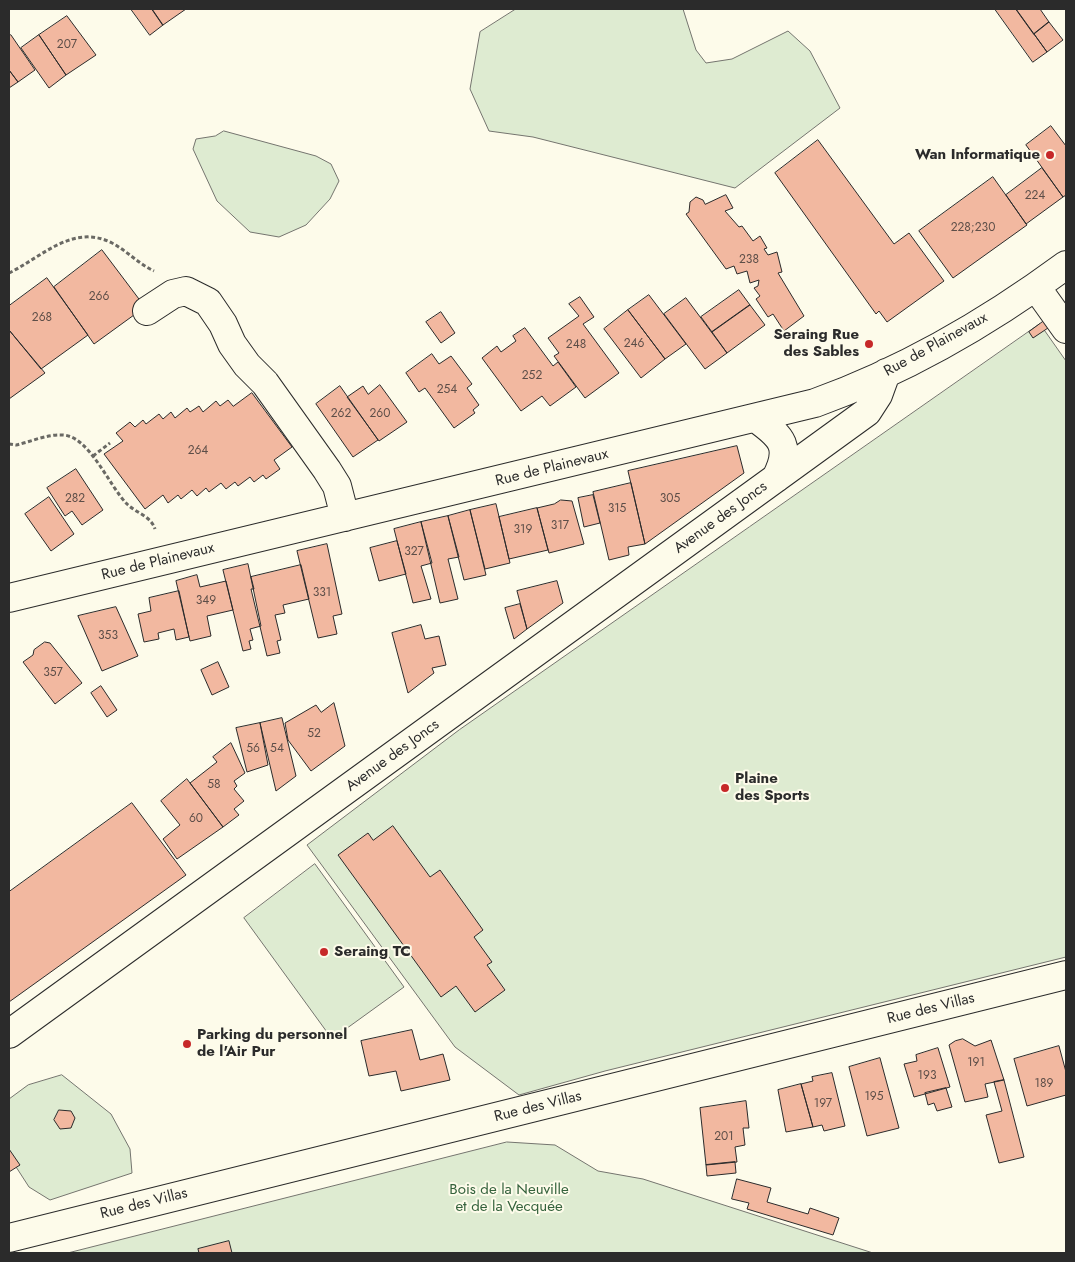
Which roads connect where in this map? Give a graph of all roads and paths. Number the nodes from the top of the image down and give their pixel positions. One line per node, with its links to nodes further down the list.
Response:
1 (1066, 265): 3 (street, Rue de Plainevaux)
2 (9, 273): 4 (path)
3 (1036, 287): 6 (street); 7 (street, Rue de Plainevaux)
4 (186, 291): 5 (street); 13 (street)
5 (147, 311)
6 (1066, 329)
7 (886, 373): 8 (street, Rue de Plainevaux); 12 (street, Avenue des Joncs)
8 (757, 419): 12 (street, Avenue des Joncs); 13 (street, Rue de Plainevaux)
9 (110, 443): 11 (path)
10 (9, 444): 11 (path)
11 (93, 456): 14 (path)
12 (776, 478): 17 (street, Avenue des Joncs)
13 (344, 516): 15 (street, Rue de Plainevaux)
14 (155, 529)
15 (9, 598)
16 (1066, 975): 18 (street, Rue des Villas)
17 (9, 1034)
18 (9, 1238)

